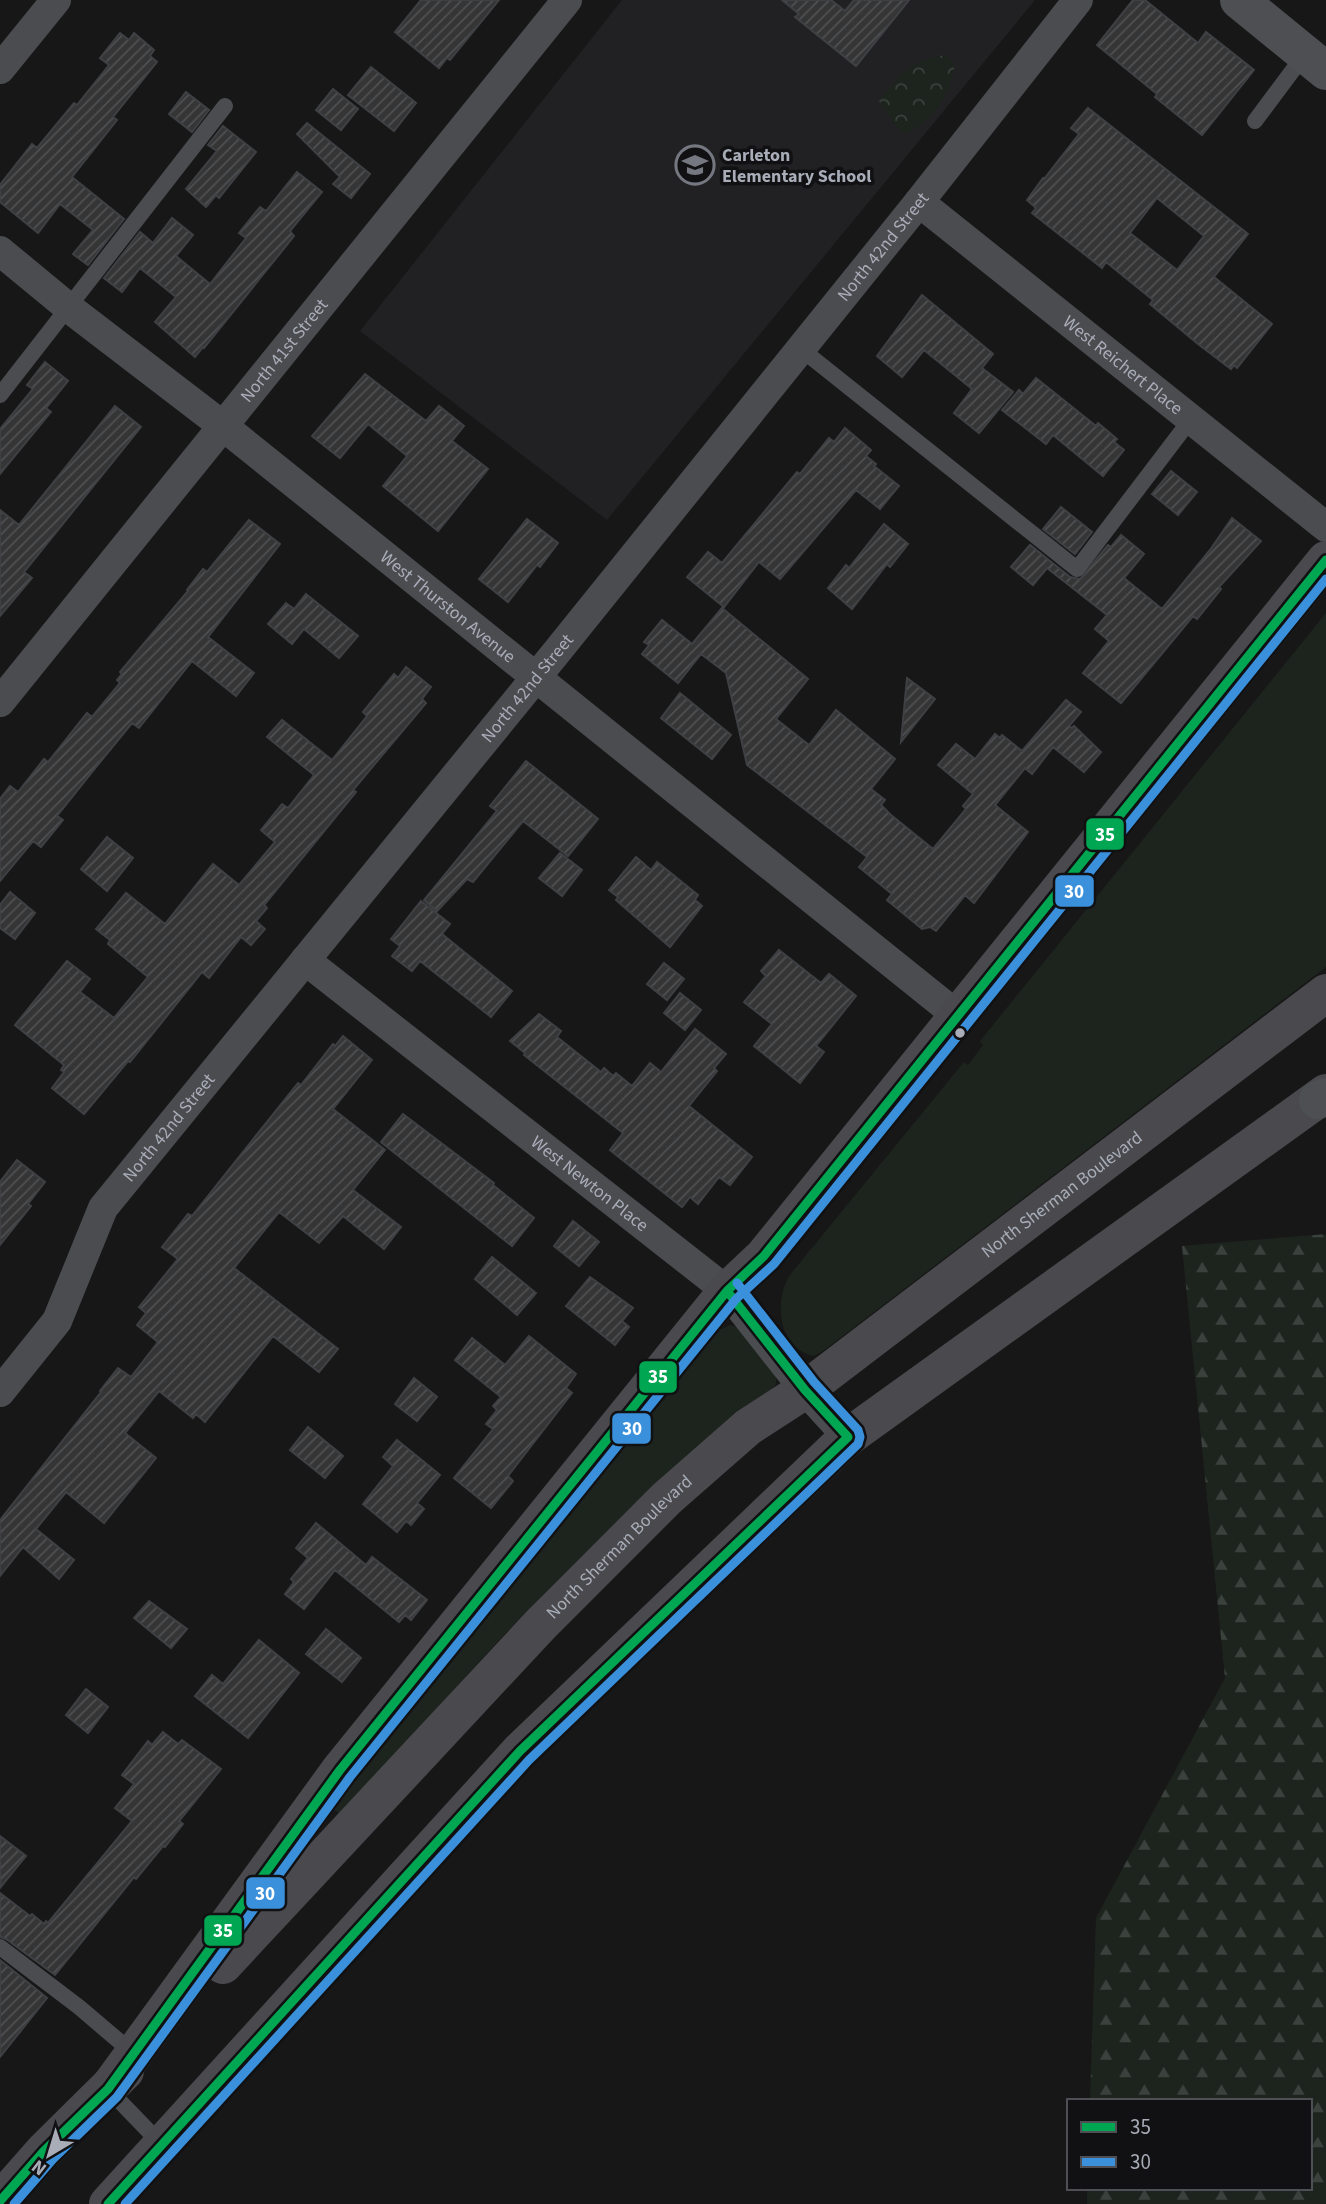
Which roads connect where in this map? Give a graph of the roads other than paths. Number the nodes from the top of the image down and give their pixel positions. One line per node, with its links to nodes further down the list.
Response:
1 (56, 0): 6 (street)
2 (567, 0): 15 (street, North 41st Street)
3 (1078, 0): 9 (street, North 42nd Street)
4 (1238, 0): 5 (main road)
5 (1315, 62): 8 (lane)
6 (0, 69)
7 (225, 106): 11 (lane)
8 (1255, 121)
9 (919, 202): 12 (street, North 42nd Street); 14 (street, West Reichert Place)
10 (0, 251): 11 (street, West Thurston Avenue)
11 (69, 308): 13 (lane); 15 (street, West Thurston Avenue)
12 (801, 349): 14 (lane); 18 (street, North 42nd Street)
13 (0, 395)
14 (1191, 419): 16 (street, West Reichert Place)
15 (223, 426): 18 (street, West Thurston Avenue); 19 (street, North 41st Street)
16 (1326, 527)
17 (1326, 560): 22 (main road)
18 (536, 679): 20 (street, North 42nd Street); 22 (street, West Thurston Avenue)
19 (0, 702)
20 (305, 960): 24 (street, West Newton Place); 26 (street, North 42nd Street)
21 (1326, 993): 25 (main road, North Sherman Boulevard)
22 (959, 1017): 24 (main road)
23 (1323, 1097): 27 (main road)
24 (727, 1291): 25 (street, West Newton Place); 29 (main road)
25 (805, 1390): 27 (street, West Newton Place); 30 (main road, North Sherman Boulevard)
26 (0, 1392)
27 (848, 1437): 31 (main road)
28 (0, 1947): 29 (lane)
29 (133, 2053): 30 (main road)
30 (108, 2089): 31 (lane); 32 (main road, North Sherman Boulevard)
31 (161, 2144): 33 (main road)
32 (0, 2201)
33 (108, 2204)

